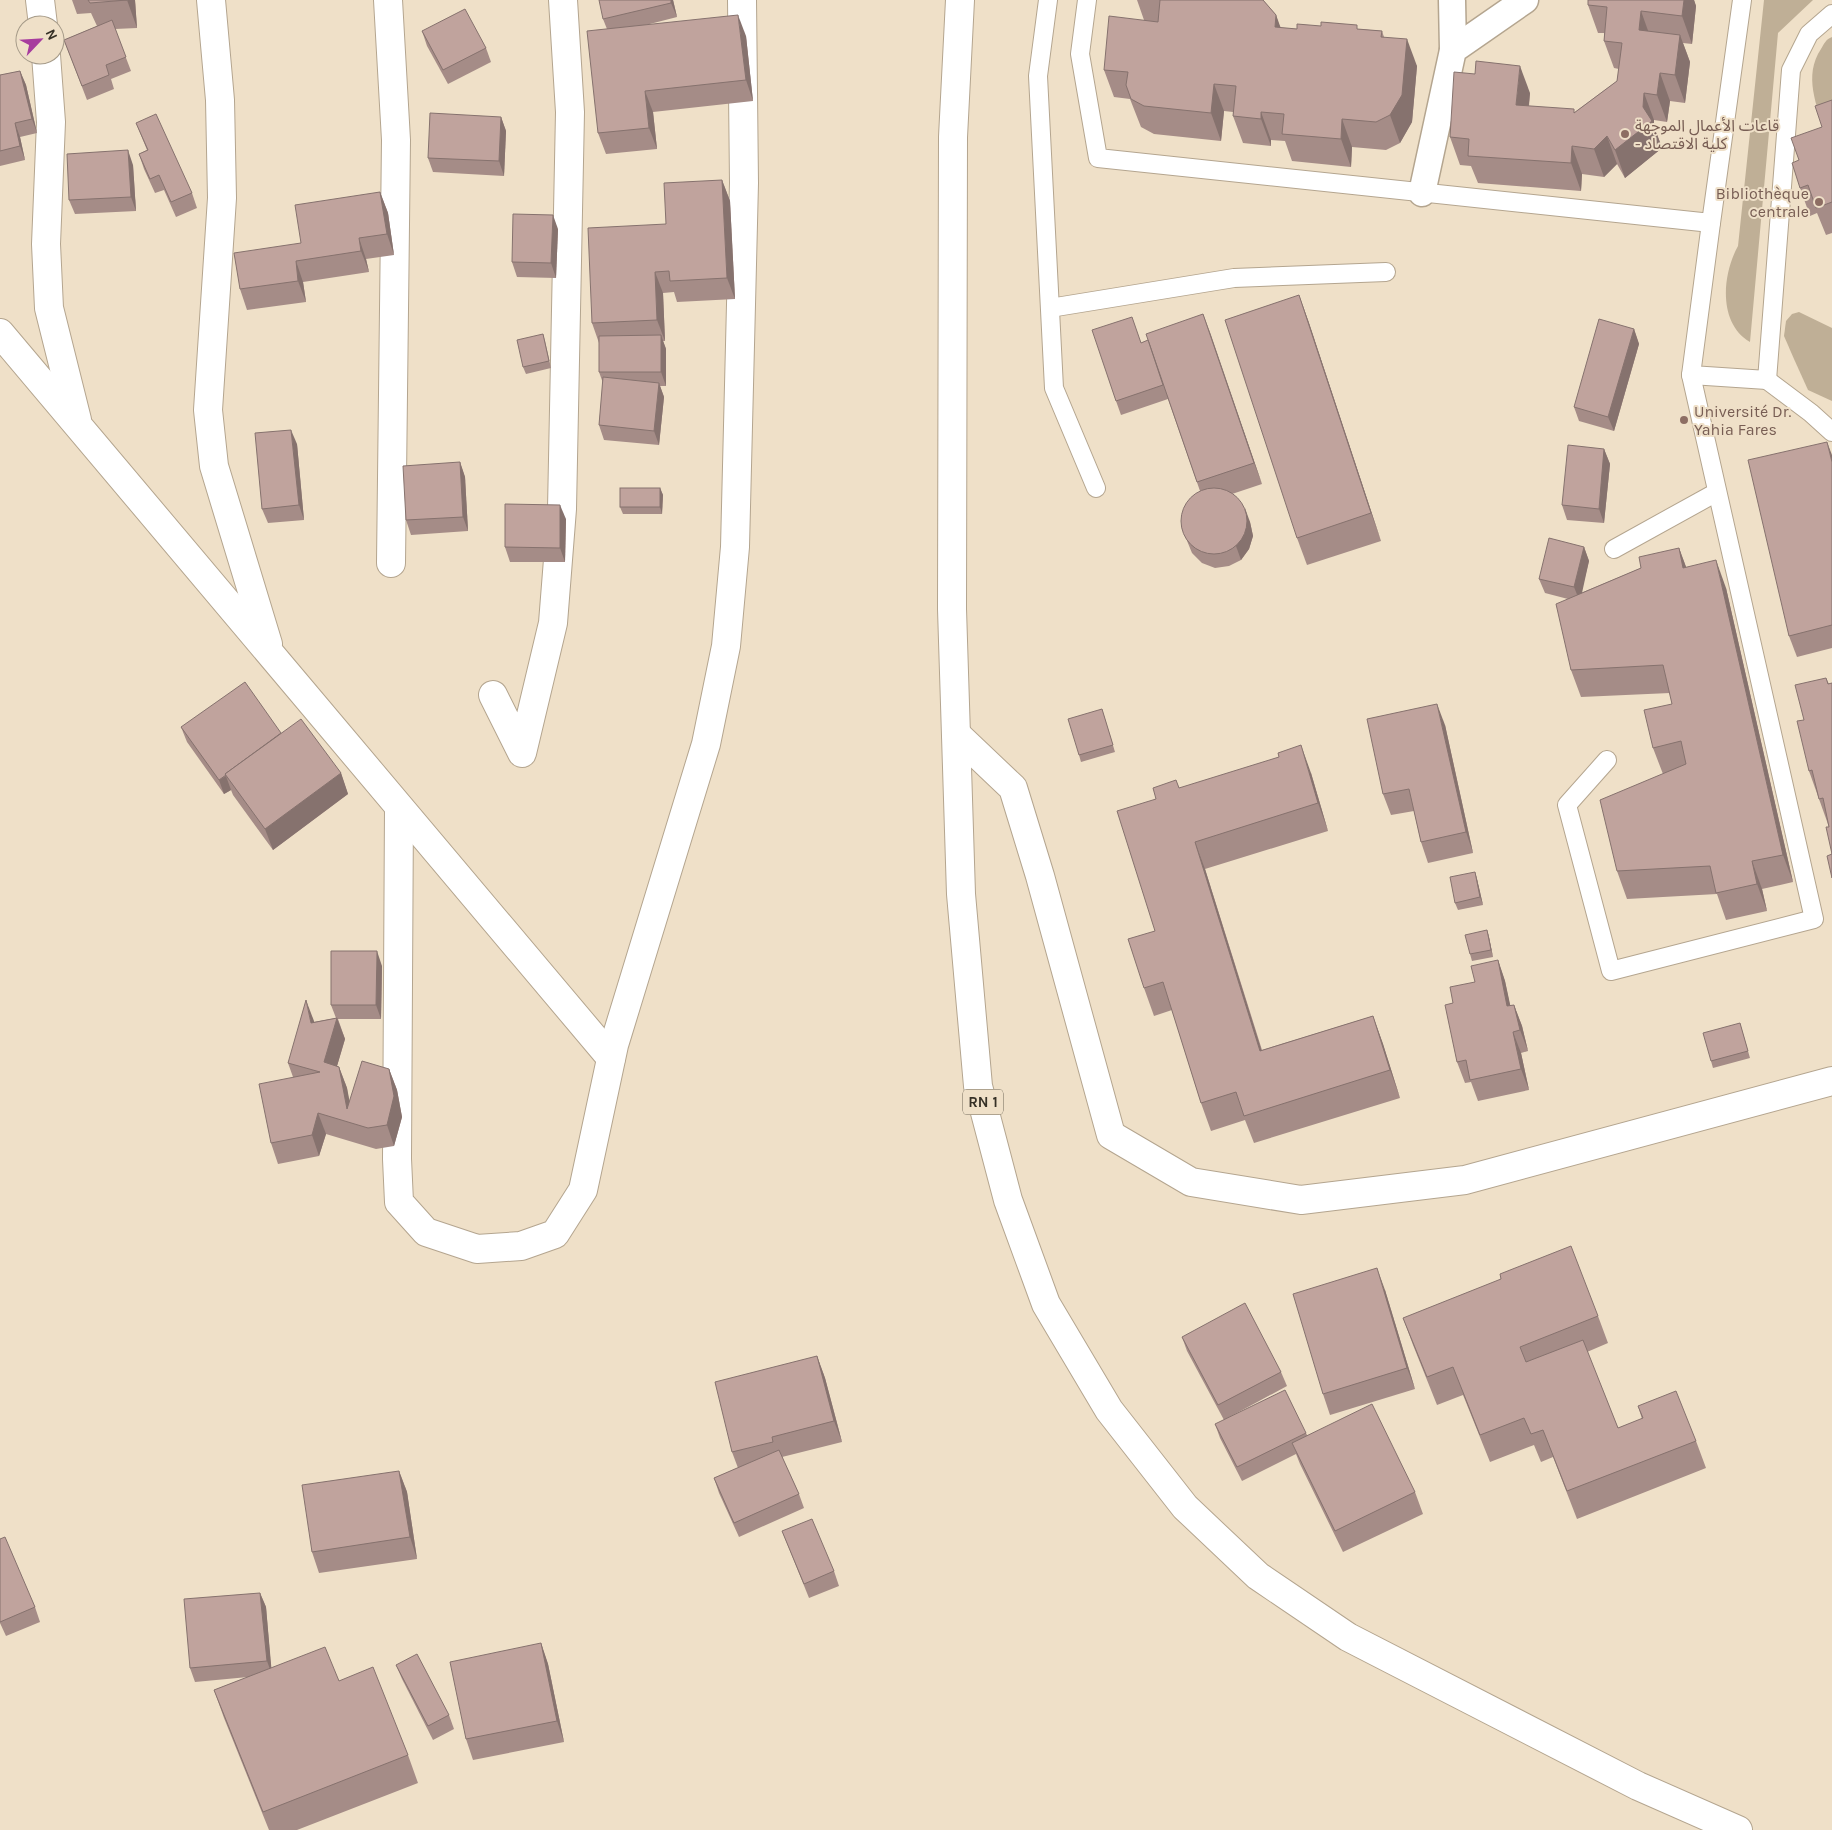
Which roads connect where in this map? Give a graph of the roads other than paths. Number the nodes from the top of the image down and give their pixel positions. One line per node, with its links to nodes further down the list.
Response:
1 (40, 0): 13 (street)
2 (211, 0): 29 (street)
3 (388, 0): 28 (street)
4 (563, 0): 30 (street)
5 (742, 0): 34 (street)
6 (960, 0): 31 (street, RN 1)
7 (1048, 0): 19 (lane)
8 (1087, 0): 16 (lane)
9 (1452, 0): 14 (street)
10 (1525, 0): 14 (street)
11 (1742, 0): 17 (lane)
12 (1832, 14): 22 (lane)
13 (42, 15)
14 (1453, 50): 16 (street)
15 (47, 65): 23 (street)
16 (1422, 193): 17 (lane)
17 (1711, 223): 21 (lane)
18 (1386, 272): 19 (lane)
19 (1050, 308): 25 (lane)
20 (0, 333): 23 (street)
21 (1691, 375): 22 (lane); 26 (lane)
22 (1766, 380): 24 (lane)
23 (78, 426): 29 (street)
24 (1832, 432)
25 (1096, 488)
26 (1717, 492): 27 (lane); 32 (lane)
27 (1614, 549)
28 (391, 562)
29 (271, 655): 33 (street)
30 (493, 695)
31 (956, 734): 35 (street); 36 (street, RN 1)
32 (1607, 760)
33 (399, 808): 34 (street); 34 (street)
34 (611, 1058)
35 (1832, 1081)
36 (1738, 1830)

